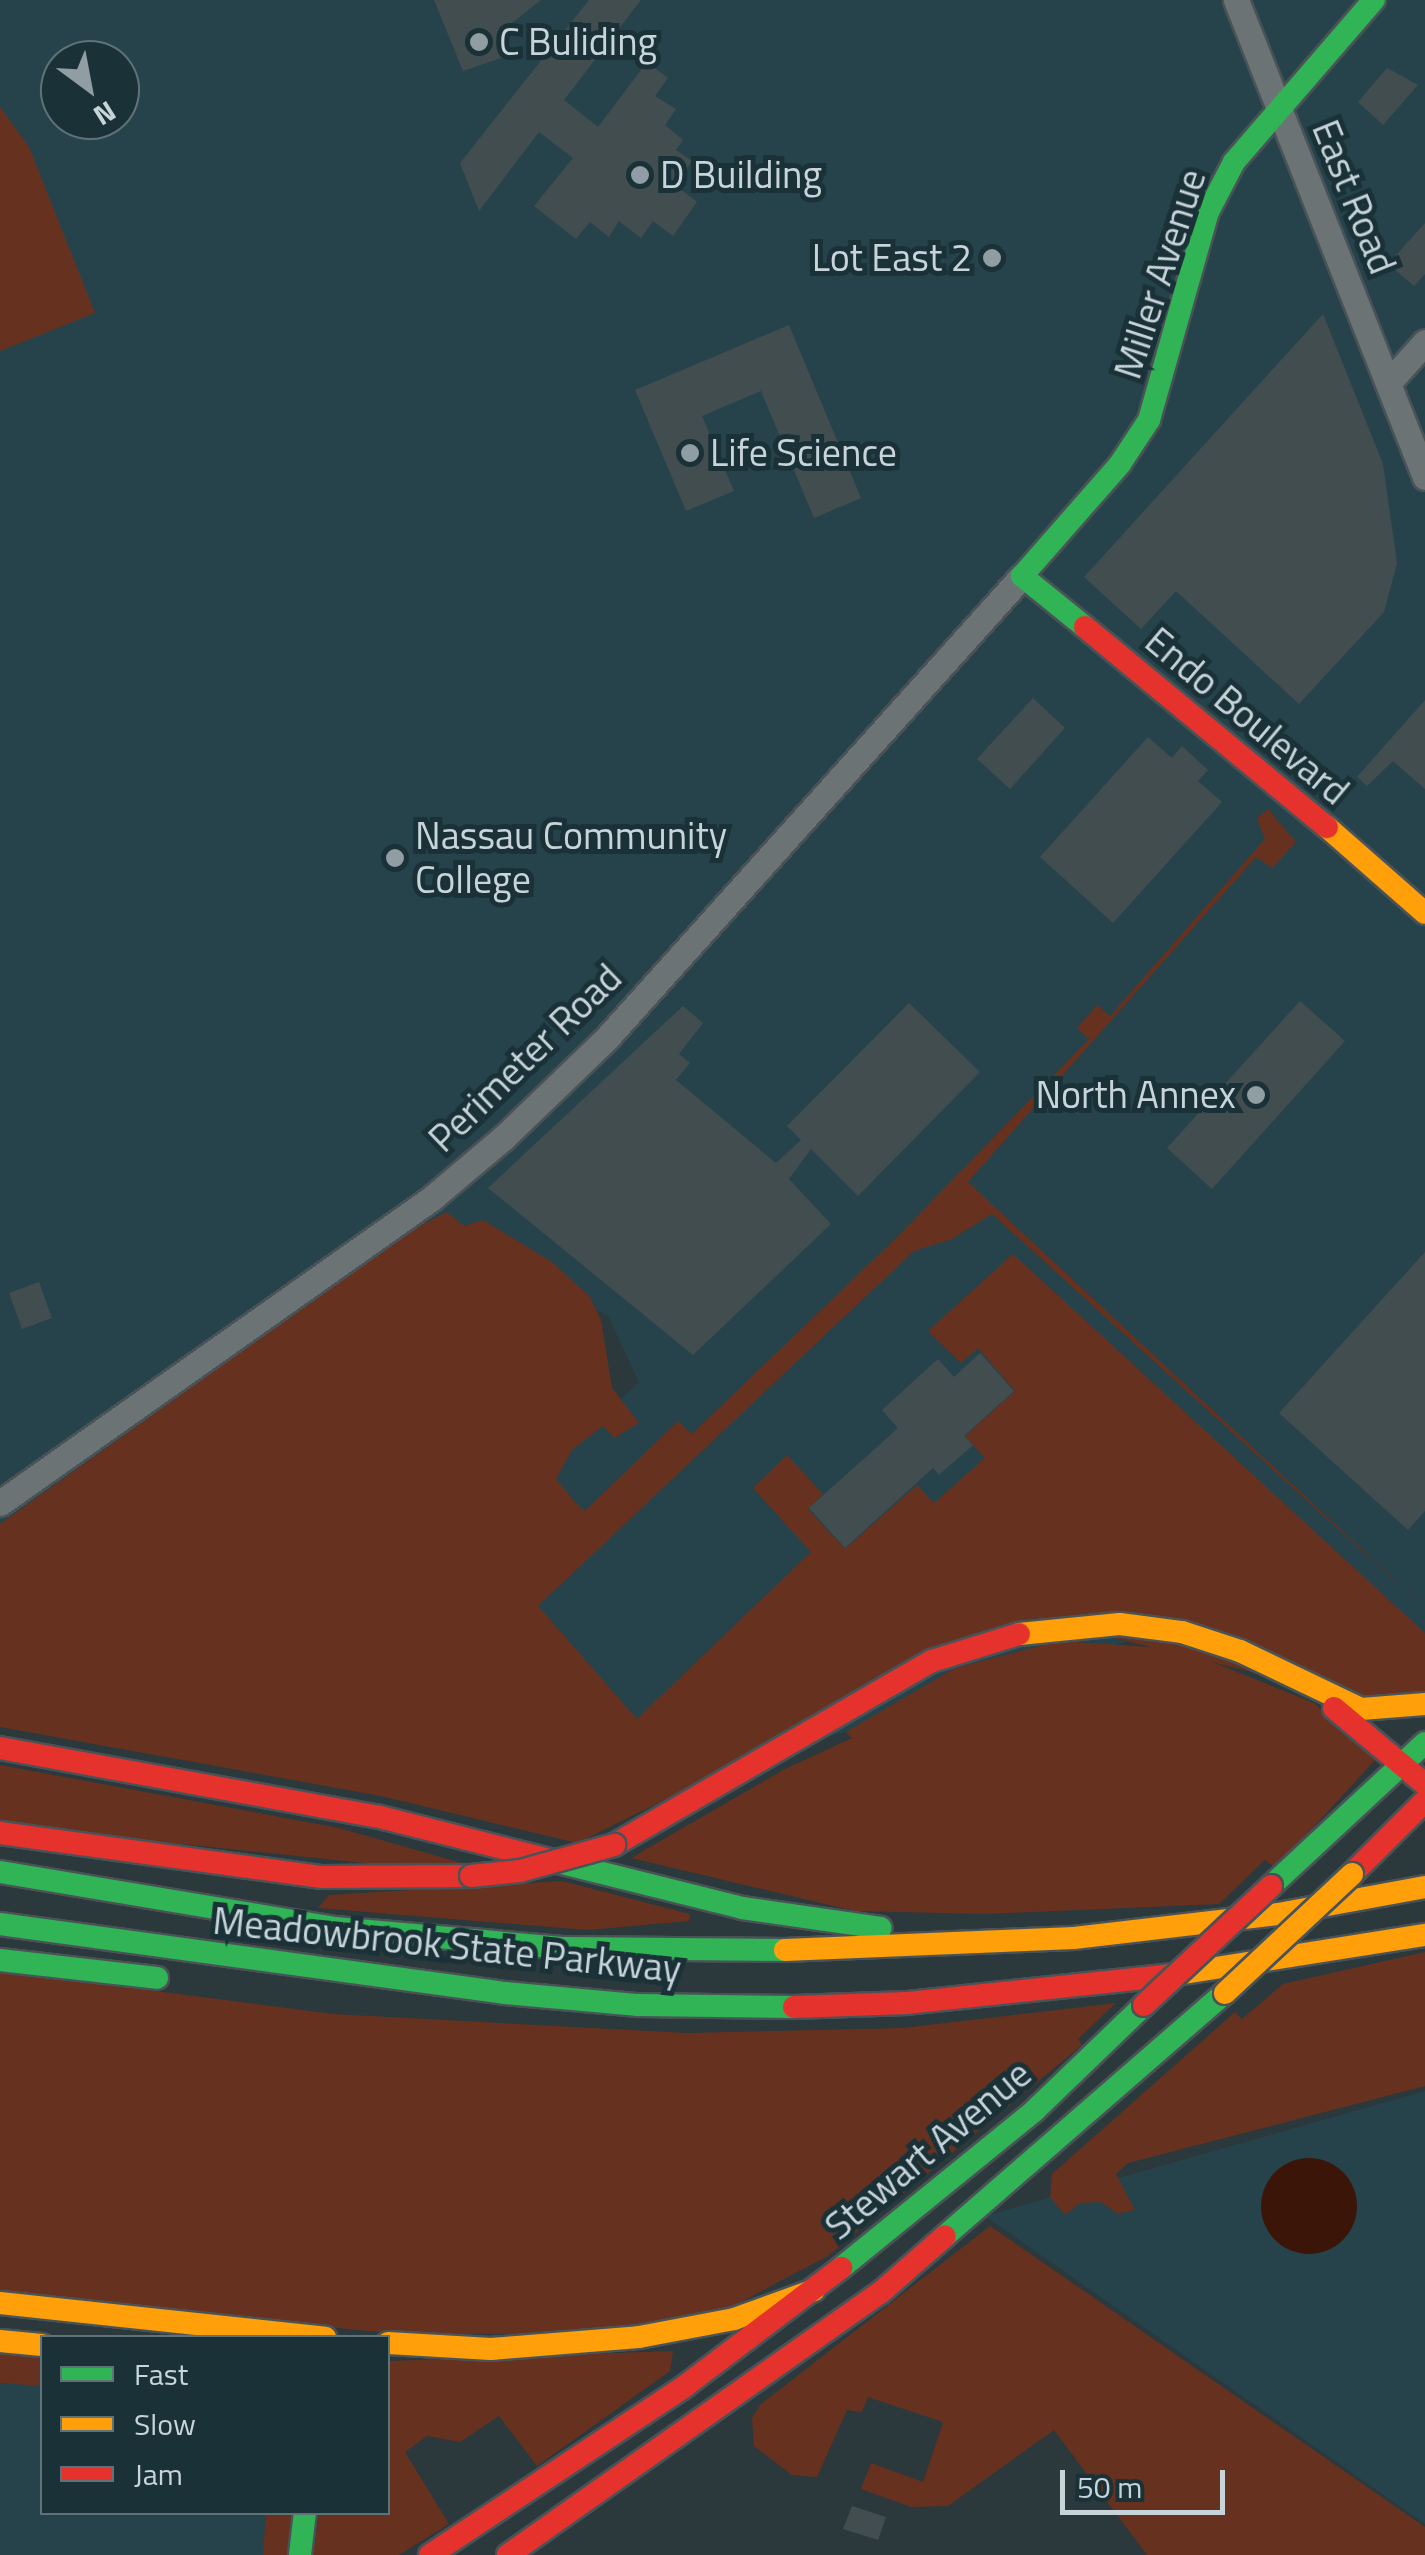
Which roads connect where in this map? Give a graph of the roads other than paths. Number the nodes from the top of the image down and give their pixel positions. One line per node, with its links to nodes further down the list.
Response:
1 (1236, 0): 3 (street, East Road)
2 (1374, 0): 3 (main road, Miller Avenue)
3 (1278, 108): 5 (street, East Road); 7 (main road, Miller Avenue)
4 (1425, 342): 5 (street)
5 (1388, 384): 6 (street, East Road)
6 (1425, 477)
7 (1022, 576): 8 (main road, Endo Boulevard); 9 (street, Perimeter Road)
8 (1425, 913)
9 (0, 1503)
10 (1288, 1674): 11 (main road); 14 (main road); 17 (main road, bridge)
11 (1425, 1704)
12 (1425, 1742): 14 (main road, Stewart Avenue)
13 (0, 1748): 22 (main road)
14 (1402, 1761): 15 (main road); 27 (main road, Stewart Avenue, bridge)
15 (1425, 1784)
16 (1425, 1800): 34 (main road, Stewart Avenue, bridge)
17 (0, 1833)
18 (0, 1872): 22 (main road, Meadowbrook State Parkway)
19 (1425, 1887): 22 (main road, Meadowbrook State Parkway)
20 (0, 1924): 25 (main road, Meadowbrook State Parkway)
21 (1425, 1935): 25 (main road, Meadowbrook State Parkway)
22 (1002, 1944)
23 (0, 1960): 24 (main road)
24 (185, 1981)
25 (458, 1988): 26 (main road)
26 (298, 1991)
27 (814, 2290): 31 (main road); 33 (main road, Stewart Avenue)
28 (0, 2304): 29 (main road)
29 (296, 2335)
30 (0, 2341): 32 (main road)
31 (390, 2343)
32 (40, 2345)
33 (684, 2386): 34 (main road); 35 (main road); 37 (main road, Stewart Avenue)
34 (716, 2412): 35 (main road, Stewart Avenue)
35 (683, 2435): 40 (main road, Stewart Avenue)
36 (306, 2515): 38 (main road)
37 (457, 2546): 39 (main road, Stewart Avenue)
38 (300, 2555)
39 (430, 2555)
40 (508, 2555)

